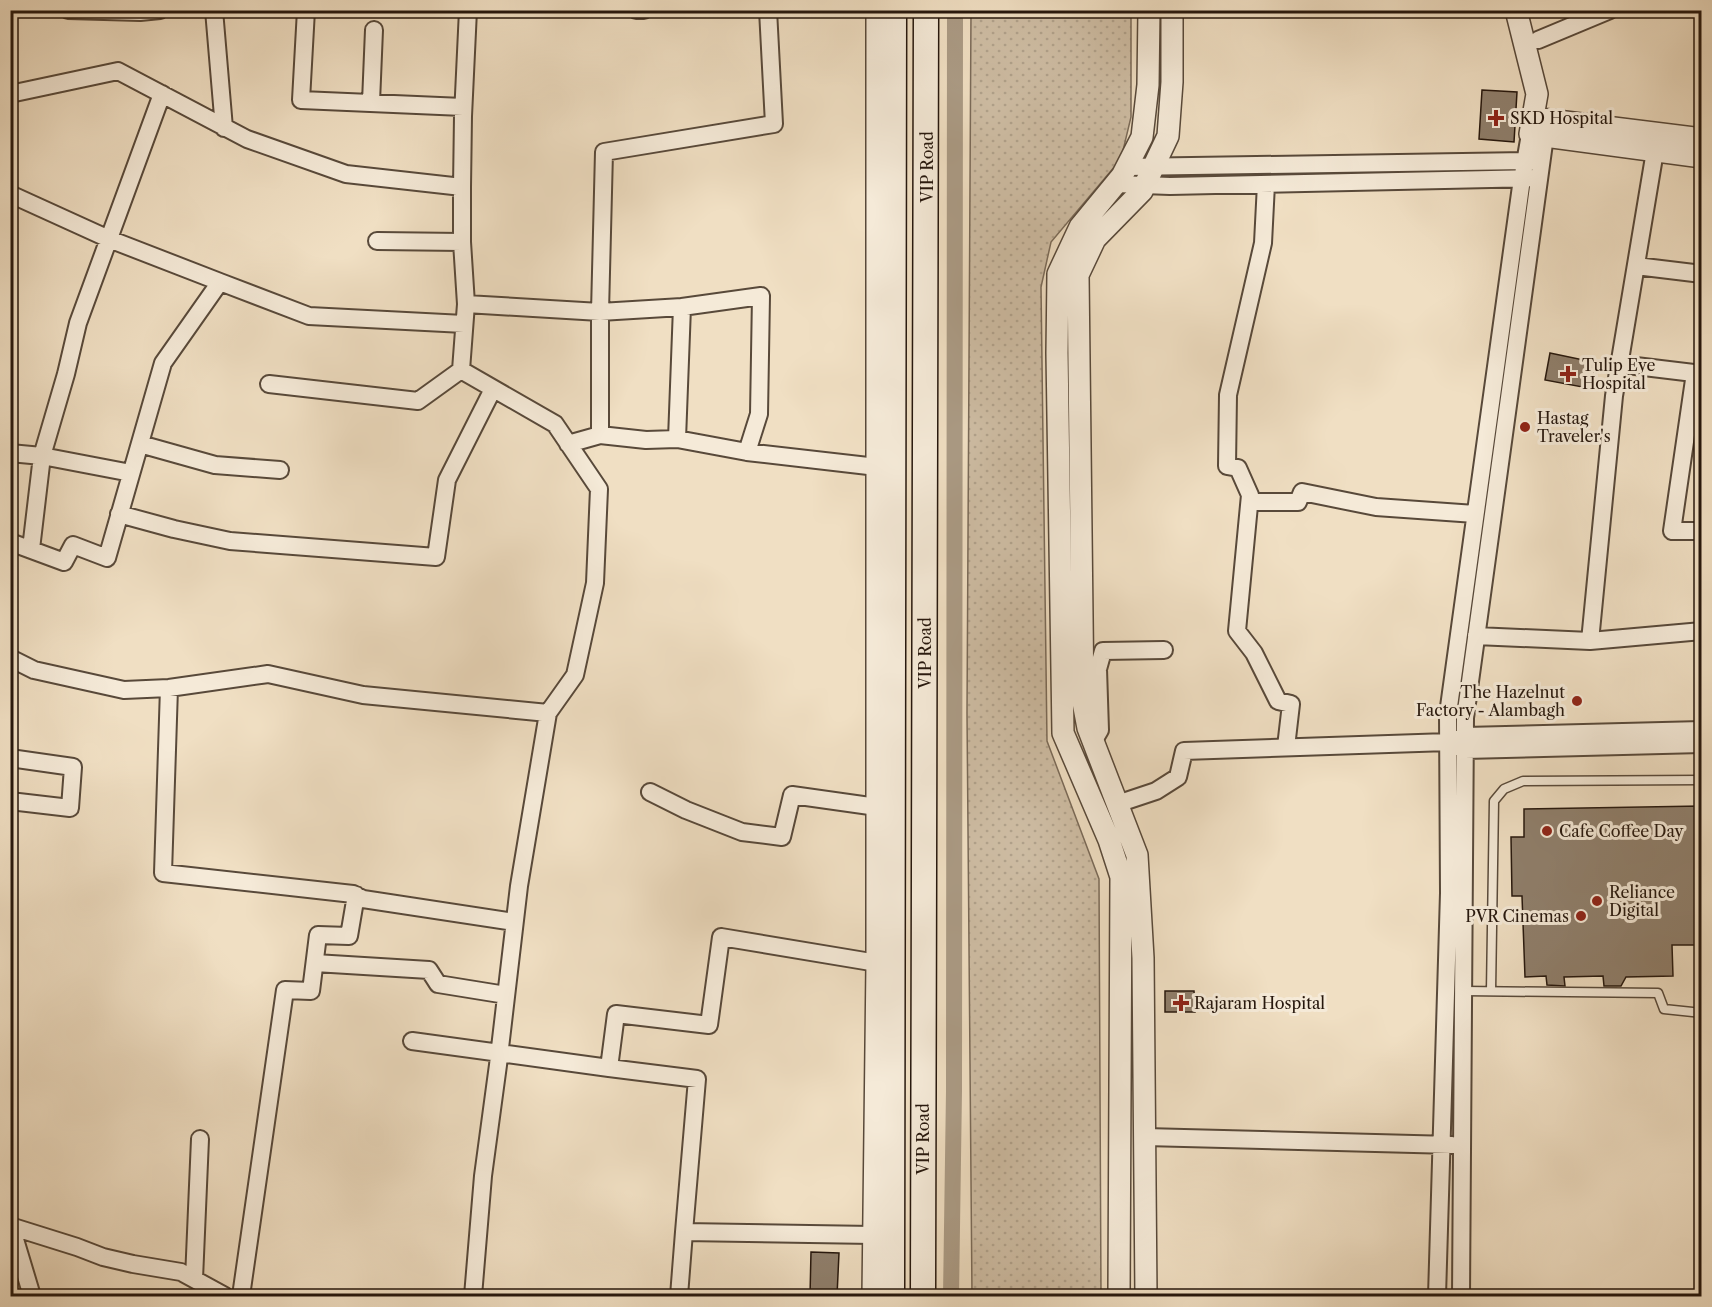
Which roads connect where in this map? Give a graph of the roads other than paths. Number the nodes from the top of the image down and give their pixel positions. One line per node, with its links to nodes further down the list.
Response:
1 (68, 10): 2 (street)
2 (160, 10)
3 (214, 10): 24 (street)
4 (306, 10): 21 (street)
5 (468, 10): 22 (street)
6 (636, 10): 7 (street)
7 (645, 10)
8 (768, 10): 46 (street)
9 (877, 10): 60 (street, VIP Road)
10 (894, 10): 76 (main road, VIP Road)
11 (926, 10): 117 (main road, VIP Road)
12 (1149, 10): 30 (street)
13 (1172, 10): 31 (street)
14 (1516, 10): 23 (street)
15 (1531, 10): 18 (street)
16 (1610, 10): 18 (street)
17 (374, 30): 21 (street)
18 (1538, 40): 23 (street)
19 (10, 94): 20 (street)
20 (162, 94): 24 (street); 38 (street)
21 (371, 102): 22 (street)
22 (463, 107): 36 (street)
23 (1539, 127): 25 (street); 26 (street); 28 (street)
24 (224, 128): 36 (street)
25 (1701, 139)
26 (1655, 151): 27 (street); 41 (street)
27 (1701, 157)
28 (1533, 161): 29 (street); 32 (street); 33 (street)
29 (1341, 164): 31 (street); 34 (street)
30 (1121, 175): 31 (street); 85 (street)
31 (1149, 176): 35 (street); 78 (street)
32 (1539, 178): 33 (street); 70 (street)
33 (1522, 179): 34 (street); 65 (street)
34 (1341, 183): 35 (street)
35 (1266, 184): 63 (street)
36 (462, 187): 40 (street)
37 (10, 194): 38 (street)
38 (109, 239): 43 (street); 59 (street)
39 (377, 241): 40 (street)
40 (462, 242): 44 (street)
41 (1636, 266): 42 (street); 48 (street)
42 (1701, 274)
43 (220, 282): 47 (street); 55 (street)
44 (466, 304): 46 (street); 47 (street)
45 (682, 307): 46 (street); 54 (street); 57 (street)
46 (600, 312): 53 (street)
47 (464, 324): 49 (street)
48 (1619, 364): 50 (street); 71 (street)
49 (461, 370): 51 (street); 52 (street)
50 (1698, 374): 66 (street)
51 (269, 384)
52 (493, 389): 56 (street); 64 (street)
53 (600, 435): 54 (street); 56 (street)
54 (677, 439): 57 (street)
55 (140, 444): 61 (street); 62 (street)
56 (568, 444): 75 (street)
57 (747, 452): 60 (street)
58 (10, 453): 59 (street)
59 (42, 456): 62 (street); 68 (street)
60 (877, 467): 76 (street, VIP Road)
61 (280, 470)
62 (131, 473): 64 (street)
63 (1250, 502): 65 (street); 82 (street)
64 (119, 514): 68 (street)
65 (1475, 514): 79 (street)
66 (1701, 531)
67 (10, 542): 68 (street)
68 (31, 549)
69 (1701, 631): 71 (street)
70 (1476, 636): 71 (street); 80 (street)
71 (1590, 641)
72 (1164, 650): 78 (street)
73 (10, 658): 74 (street)
74 (169, 688): 75 (street); 91 (street)
75 (548, 713): 92 (street)
76 (885, 726): 90 (street, VIP Road); 116 (main road, VIP Road)
77 (1701, 730): 80 (street)
78 (1093, 742): 84 (street)
79 (1448, 742): 80 (street); 82 (street); 104 (street)
80 (1465, 743): 81 (street); 96 (street)
81 (1701, 744)
82 (1286, 747): 89 (street)
83 (10, 758): 88 (street)
84 (1101, 763): 85 (street); 89 (street)
85 (1081, 770): 118 (street)
86 (1701, 780): 95 (lane)
87 (650, 792): 90 (street)
88 (10, 801)
89 (1117, 804): 102 (street)
90 (877, 807): 94 (street, VIP Road)
91 (356, 896): 92 (street); 93 (street)
92 (514, 922): 97 (street)
93 (315, 963): 97 (street); 112 (street)
94 (877, 963): 101 (street); 108 (street, VIP Road)
95 (1491, 991): 96 (lane); 98 (lane)
96 (1464, 992): 105 (street)
97 (506, 995): 100 (street)
98 (1701, 1013)
99 (412, 1041): 100 (street)
100 (500, 1053): 101 (street); 113 (street)
101 (609, 1068): 107 (street)
102 (1145, 1137): 104 (street); 119 (street)
103 (200, 1139): 109 (street)
104 (1441, 1145): 105 (street); 120 (street)
105 (1462, 1145): 121 (street)
106 (11, 1226): 109 (street); 110 (street)
107 (684, 1232): 108 (street); 114 (street)
108 (873, 1234): 115 (street, VIP Road)
109 (194, 1279): 111 (street)
110 (32, 1296)
111 (225, 1296)
112 (241, 1296)
113 (473, 1296)
114 (679, 1296)
115 (873, 1296)
116 (892, 1296)
117 (923, 1296)
118 (1119, 1296)
119 (1146, 1296)
120 (1437, 1296)
121 (1461, 1296)

